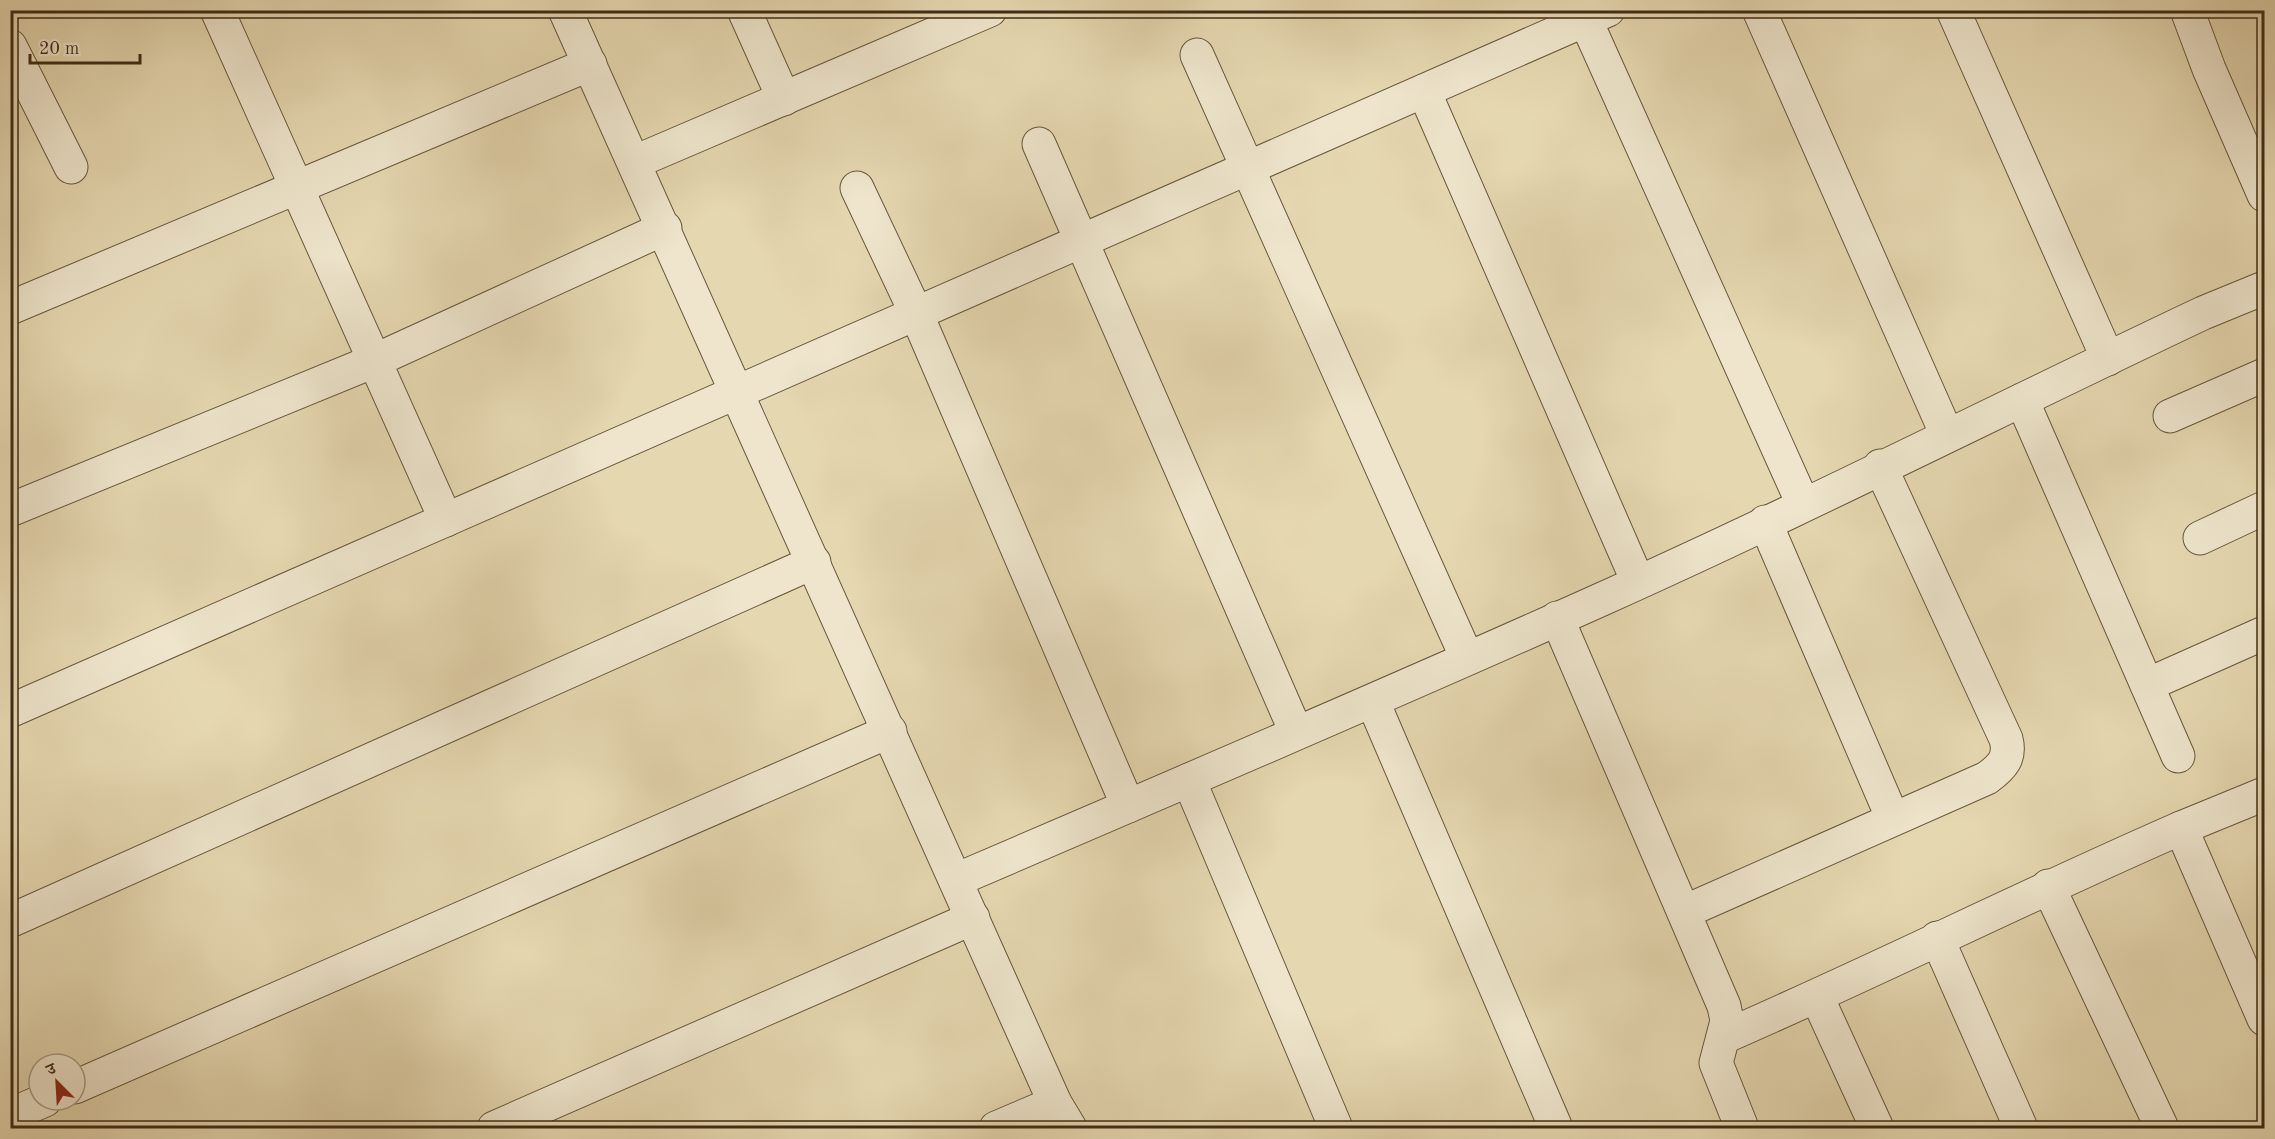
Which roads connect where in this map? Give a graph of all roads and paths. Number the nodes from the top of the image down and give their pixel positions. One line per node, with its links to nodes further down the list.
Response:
1 (565, 10): 11 (street)
2 (744, 10): 13 (street)
3 (990, 10): 13 (street)
4 (1759, 10): 32 (street)
5 (1953, 10): 26 (street)
6 (2187, 10): 20 (street)
7 (221, 12): 19 (street)
8 (1592, 14): 12 (street); 34 (street)
9 (10, 46): 16 (street)
10 (1197, 55): 17 (street)
11 (590, 64): 15 (street); 19 (street)
12 (1424, 91): 17 (street); 41 (street)
13 (784, 99): 15 (street)
14 (1039, 144): 22 (street)
15 (635, 162): 21 (street)
16 (71, 166)
17 (1247, 168): 22 (street); 44 (street)
18 (857, 188): 25 (street)
19 (297, 189): 24 (street); 27 (street)
20 (2265, 195)
21 (665, 228): 27 (street); 29 (street)
22 (1081, 241): 25 (street); 49 (street)
23 (2265, 288): 26 (street)
24 (10, 308)
25 (916, 313): 29 (street); 53 (street)
26 (2108, 359): 30 (street)
27 (374, 361): 36 (street); 37 (street)
28 (2265, 375): 31 (street)
29 (737, 391): 37 (street); 40 (street)
30 (2022, 400): 32 (street); 45 (street)
31 (2170, 416)
32 (1947, 435): 33 (street)
33 (1880, 466): 34 (street); 54 (street)
34 (1803, 504): 38 (street)
35 (2265, 508): 39 (street)
36 (10, 510)
37 (446, 520): 47 (street)
38 (1765, 522): 41 (street); 54 (street)
39 (2200, 538)
40 (814, 562): 48 (street); 60 (street)
41 (1638, 582): 42 (street)
42 (1557, 618): 44 (street); 58 (street)
43 (2265, 633): 45 (street)
44 (1467, 658): 46 (street)
45 (2147, 685): 50 (street)
46 (1373, 702): 49 (street); 72 (street)
47 (10, 711)
48 (890, 731): 56 (street); 65 (street)
49 (1296, 732): 51 (street)
50 (2178, 756)
51 (1189, 780): 53 (street); 71 (street)
52 (2265, 794): 55 (street)
53 (1128, 806): 56 (street)
54 (1893, 819): 58 (street)
55 (2181, 828): 57 (street); 63 (street)
56 (956, 880): 59 (street)
57 (2048, 886): 61 (street); 76 (street)
58 (1684, 912): 64 (street)
59 (973, 918): 68 (street); 69 (street)
60 (10, 921)
61 (1937, 938): 62 (street); 75 (street)
62 (1817, 997): 64 (street); 74 (street)
63 (2265, 1019)
64 (1724, 1037): 73 (street)
65 (87, 1082)
66 (27, 1108): 67 (street)
67 (10, 1115)
68 (1063, 1116): 70 (street)
69 (494, 1128)
70 (996, 1128)
71 (1336, 1128)
72 (1556, 1128)
73 (1742, 1128)
74 (1877, 1128)
75 (2022, 1128)
76 (2162, 1128)

